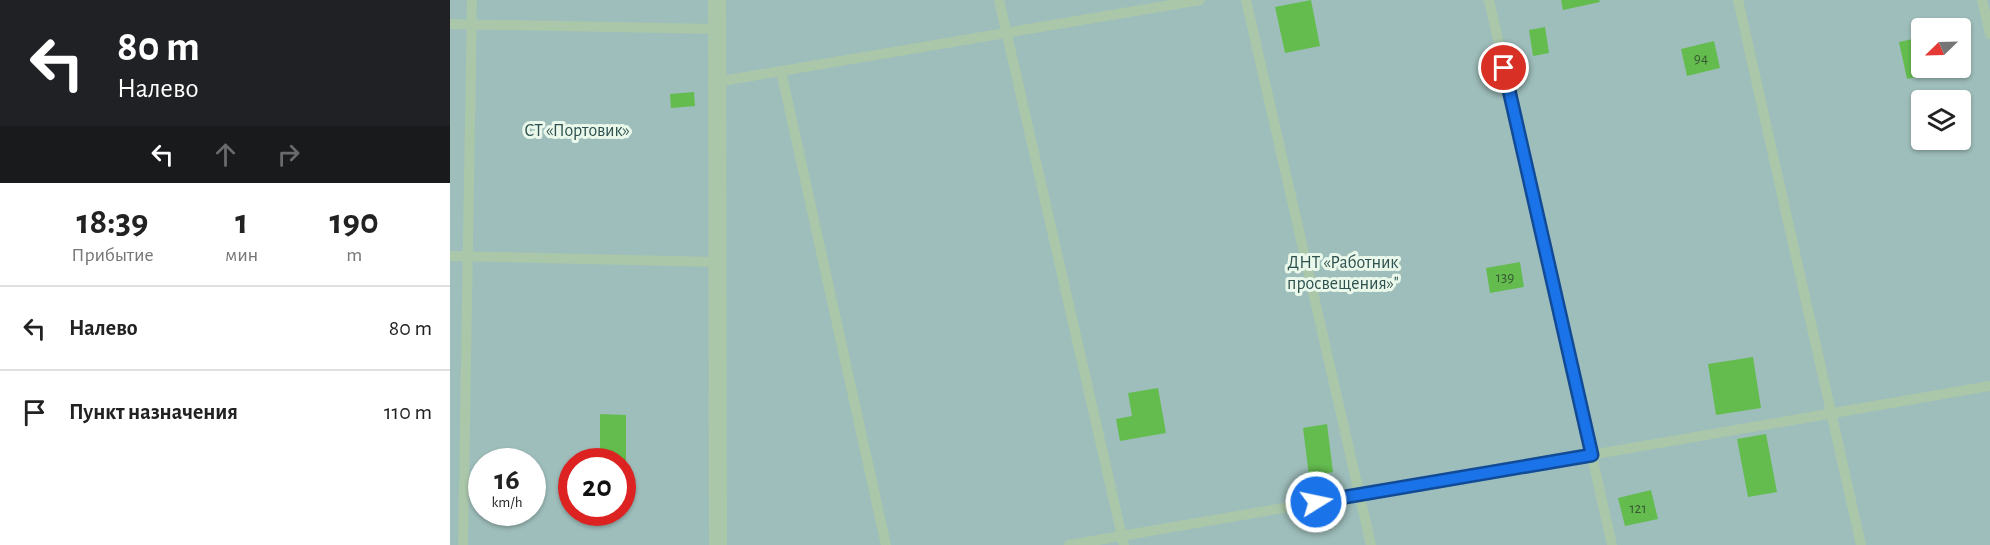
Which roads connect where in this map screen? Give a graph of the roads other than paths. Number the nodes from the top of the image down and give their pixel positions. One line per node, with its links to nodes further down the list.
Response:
1 (472, 0): 10 (lane)
2 (717, 0): 11 (street)
3 (999, 0): 12 (lane)
4 (1200, 0): 12 (lane)
5 (1246, 0): 22 (lane)
6 (1489, 0): 21 (lane)
7 (1738, 0): 20 (lane)
8 (1982, 0): 13 (lane)
9 (450, 24): 10 (lane)
10 (472, 24): 11 (lane); 17 (lane)
11 (716, 30): 15 (street)
12 (1006, 33): 14 (lane); 23 (lane)
13 (1990, 34)
14 (781, 71): 15 (lane); 26 (lane)
15 (716, 82): 18 (street)
16 (450, 256): 17 (lane)
17 (468, 256): 18 (lane); 24 (lane)
18 (717, 262): 25 (street)
19 (1990, 386): 20 (lane)
20 (1831, 413): 21 (lane); 30 (lane)
21 (1592, 455): 22 (lane); 29 (lane)
22 (1359, 495): 23 (lane); 28 (lane)
23 (1123, 540): 27 (lane)
24 (463, 545)
25 (718, 545)
26 (886, 545)
27 (1069, 545)
28 (1371, 545)
29 (1612, 545)
30 (1861, 545)

